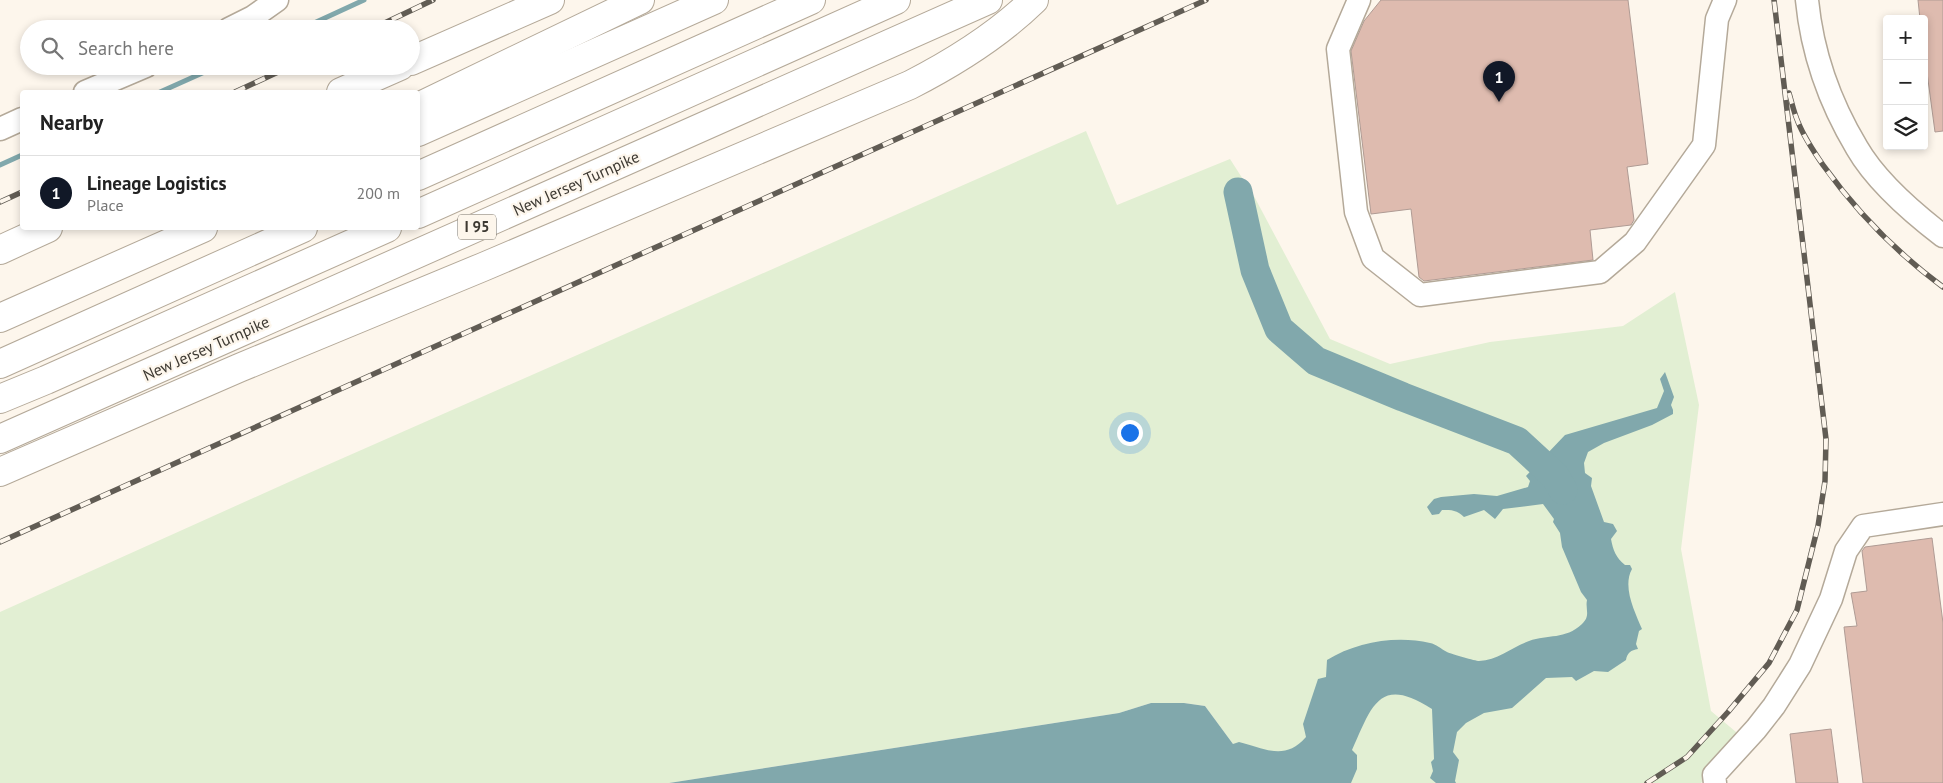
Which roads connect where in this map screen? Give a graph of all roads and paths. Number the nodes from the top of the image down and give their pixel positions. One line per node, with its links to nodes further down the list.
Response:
1 (277, 0): 13 (street)
2 (505, 0): 14 (highway)
3 (550, 0): 15 (highway)
4 (640, 0): 22 (highway)
5 (714, 0): 25 (highway)
6 (811, 0): 26 (highway)
7 (896, 0): 27 (highway)
8 (988, 0): 39 (highway, New Jersey Turnpike / I 95)
9 (1034, 0): 40 (highway)
10 (1359, 0): 11 (street)
11 (1725, 0)
12 (1807, 0): 33 (street)
13 (247, 20)
14 (420, 47)
15 (420, 58)
16 (125, 75): 19 (street)
17 (369, 75): 20 (highway)
18 (379, 75): 21 (highway)
19 (90, 90)
20 (343, 90)
21 (344, 90)
22 (420, 106)
23 (20, 121): 24 (street)
24 (0, 129)
25 (420, 131)
26 (420, 175)
27 (420, 213)
28 (44, 230): 34 (highway)
29 (156, 230): 35 (highway)
30 (197, 230): 35 (highway)
31 (299, 230): 37 (highway)
32 (383, 230): 38 (highway)
33 (1943, 236)
34 (0, 250)
35 (90, 277): 36 (highway)
36 (0, 318)
37 (0, 364)
38 (0, 399)
39 (0, 439)
40 (0, 472)
41 (1943, 514): 42 (street)
42 (1713, 780)

